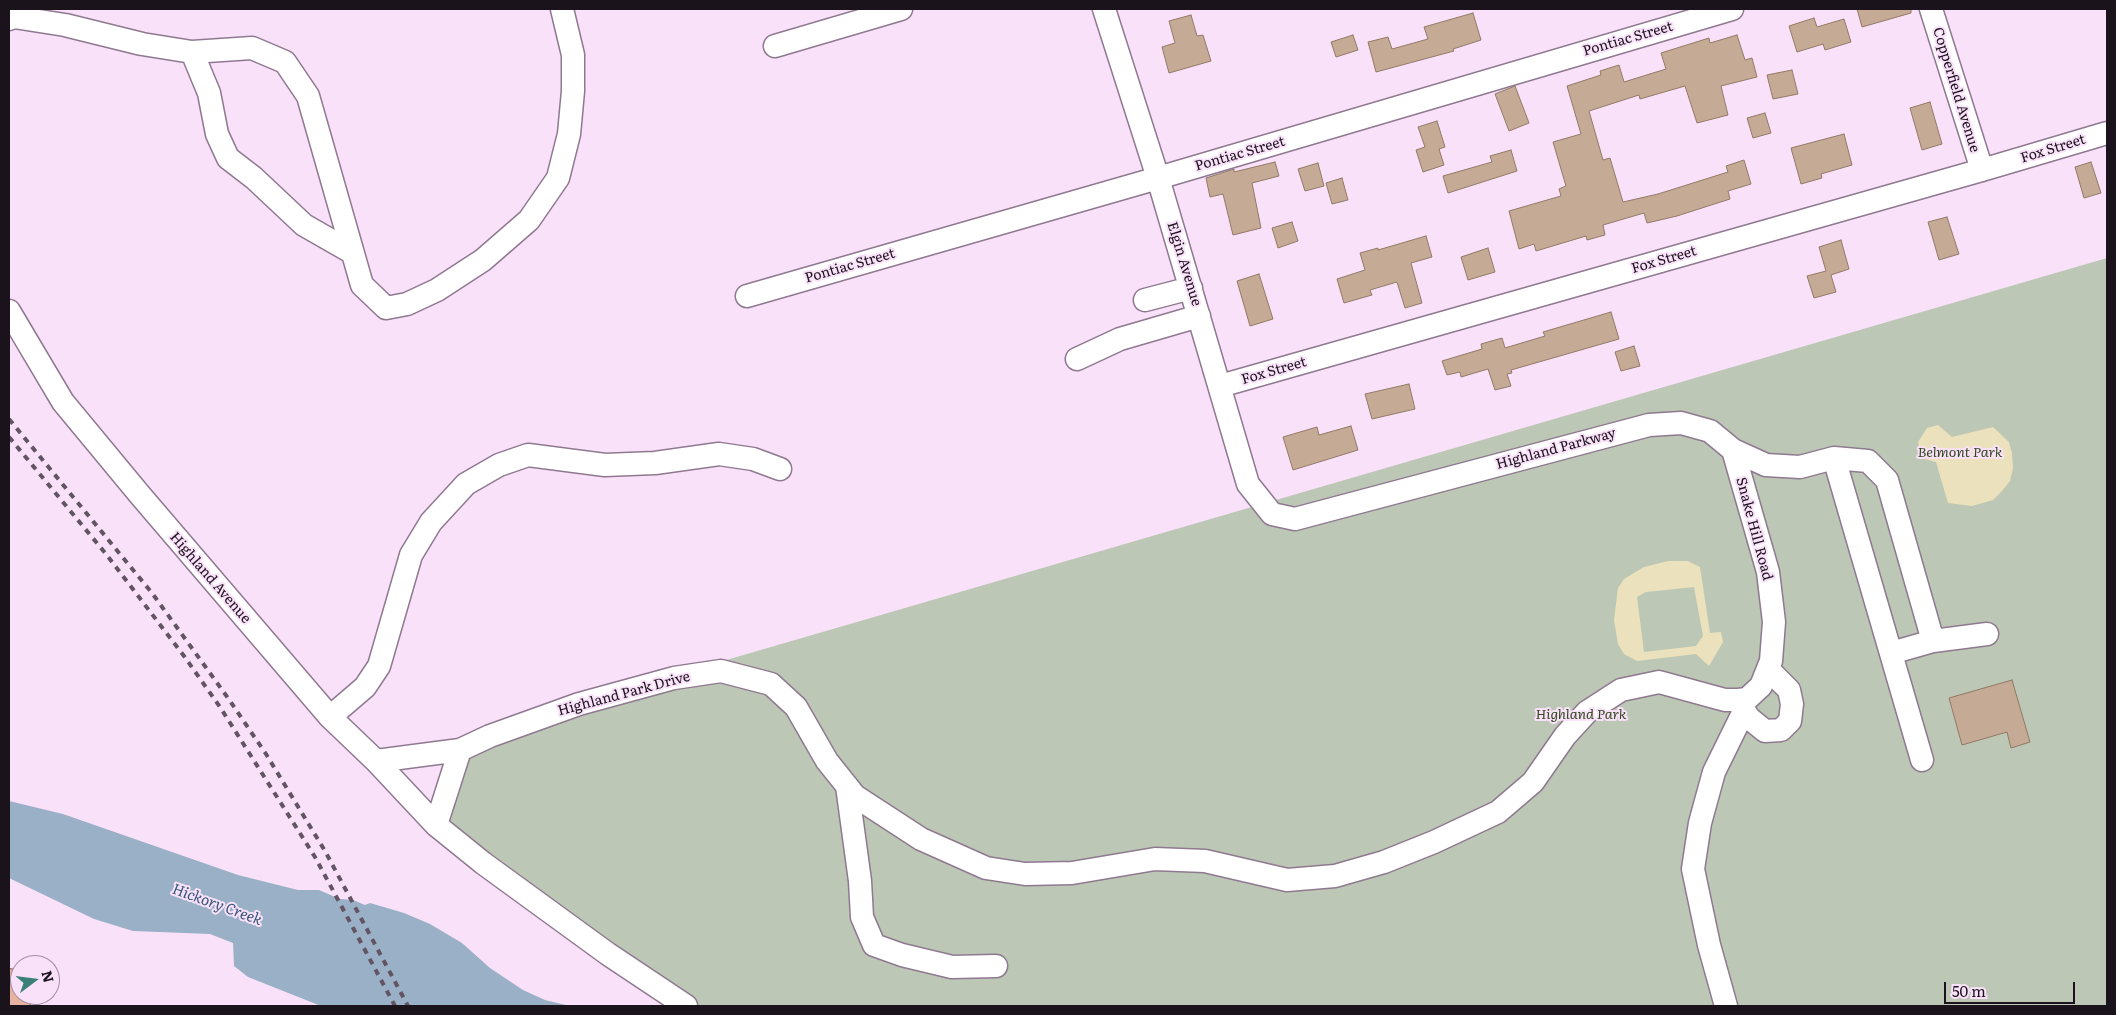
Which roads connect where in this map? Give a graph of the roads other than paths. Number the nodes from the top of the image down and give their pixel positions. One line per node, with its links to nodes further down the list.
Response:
1 (562, 9): 12 (street)
2 (901, 9): 7 (street)
3 (1104, 9): 11 (street, Elgin Avenue)
4 (1732, 9): 11 (street, Pontiac Street)
5 (1931, 9): 10 (street, Copperfield Avenue)
6 (9, 19): 8 (street)
7 (775, 46)
8 (192, 52): 12 (street); 12 (street)
9 (2107, 133): 10 (street, Fox Street)
10 (1982, 170): 19 (street, Fox Street)
11 (1158, 178): 13 (street, Elgin Avenue); 14 (street, Pontiac Street)
12 (353, 253)
13 (1191, 288): 15 (street); 17 (street, Elgin Avenue)
14 (747, 296)
15 (1144, 300)
16 (9, 311): 29 (street, Highland Avenue)
17 (1199, 316): 18 (street); 19 (street, Elgin Avenue)
18 (1077, 359)
19 (1220, 386): 23 (street, Elgin Avenue)
20 (1733, 450): 21 (street, Highland Parkway); 23 (street, Highland Parkway); 27 (street, Snake Hill Road)
21 (1834, 458): 25 (street, Highland Parkway); 26 (street)
22 (780, 469): 29 (street)
23 (1272, 514)
24 (1986, 634): 25 (street)
25 (1933, 641): 26 (street)
26 (1891, 653): 31 (street)
27 (1768, 669): 28 (street, Snake Hill Road); 28 (street)
28 (1736, 704): 33 (street, Highland Park Drive); 39 (street)
29 (330, 717): 32 (street, Highland Avenue)
30 (460, 750): 32 (street, Highland Park Drive); 33 (street, Highland Park Drive); 34 (street)
31 (1922, 760)
32 (376, 761): 34 (street, Highland Avenue)
33 (847, 786): 35 (street)
34 (436, 825): 38 (street)
35 (996, 966)
36 (9, 983): 37 (main road)
37 (16, 1006)
38 (686, 1006)
39 (1726, 1006)

